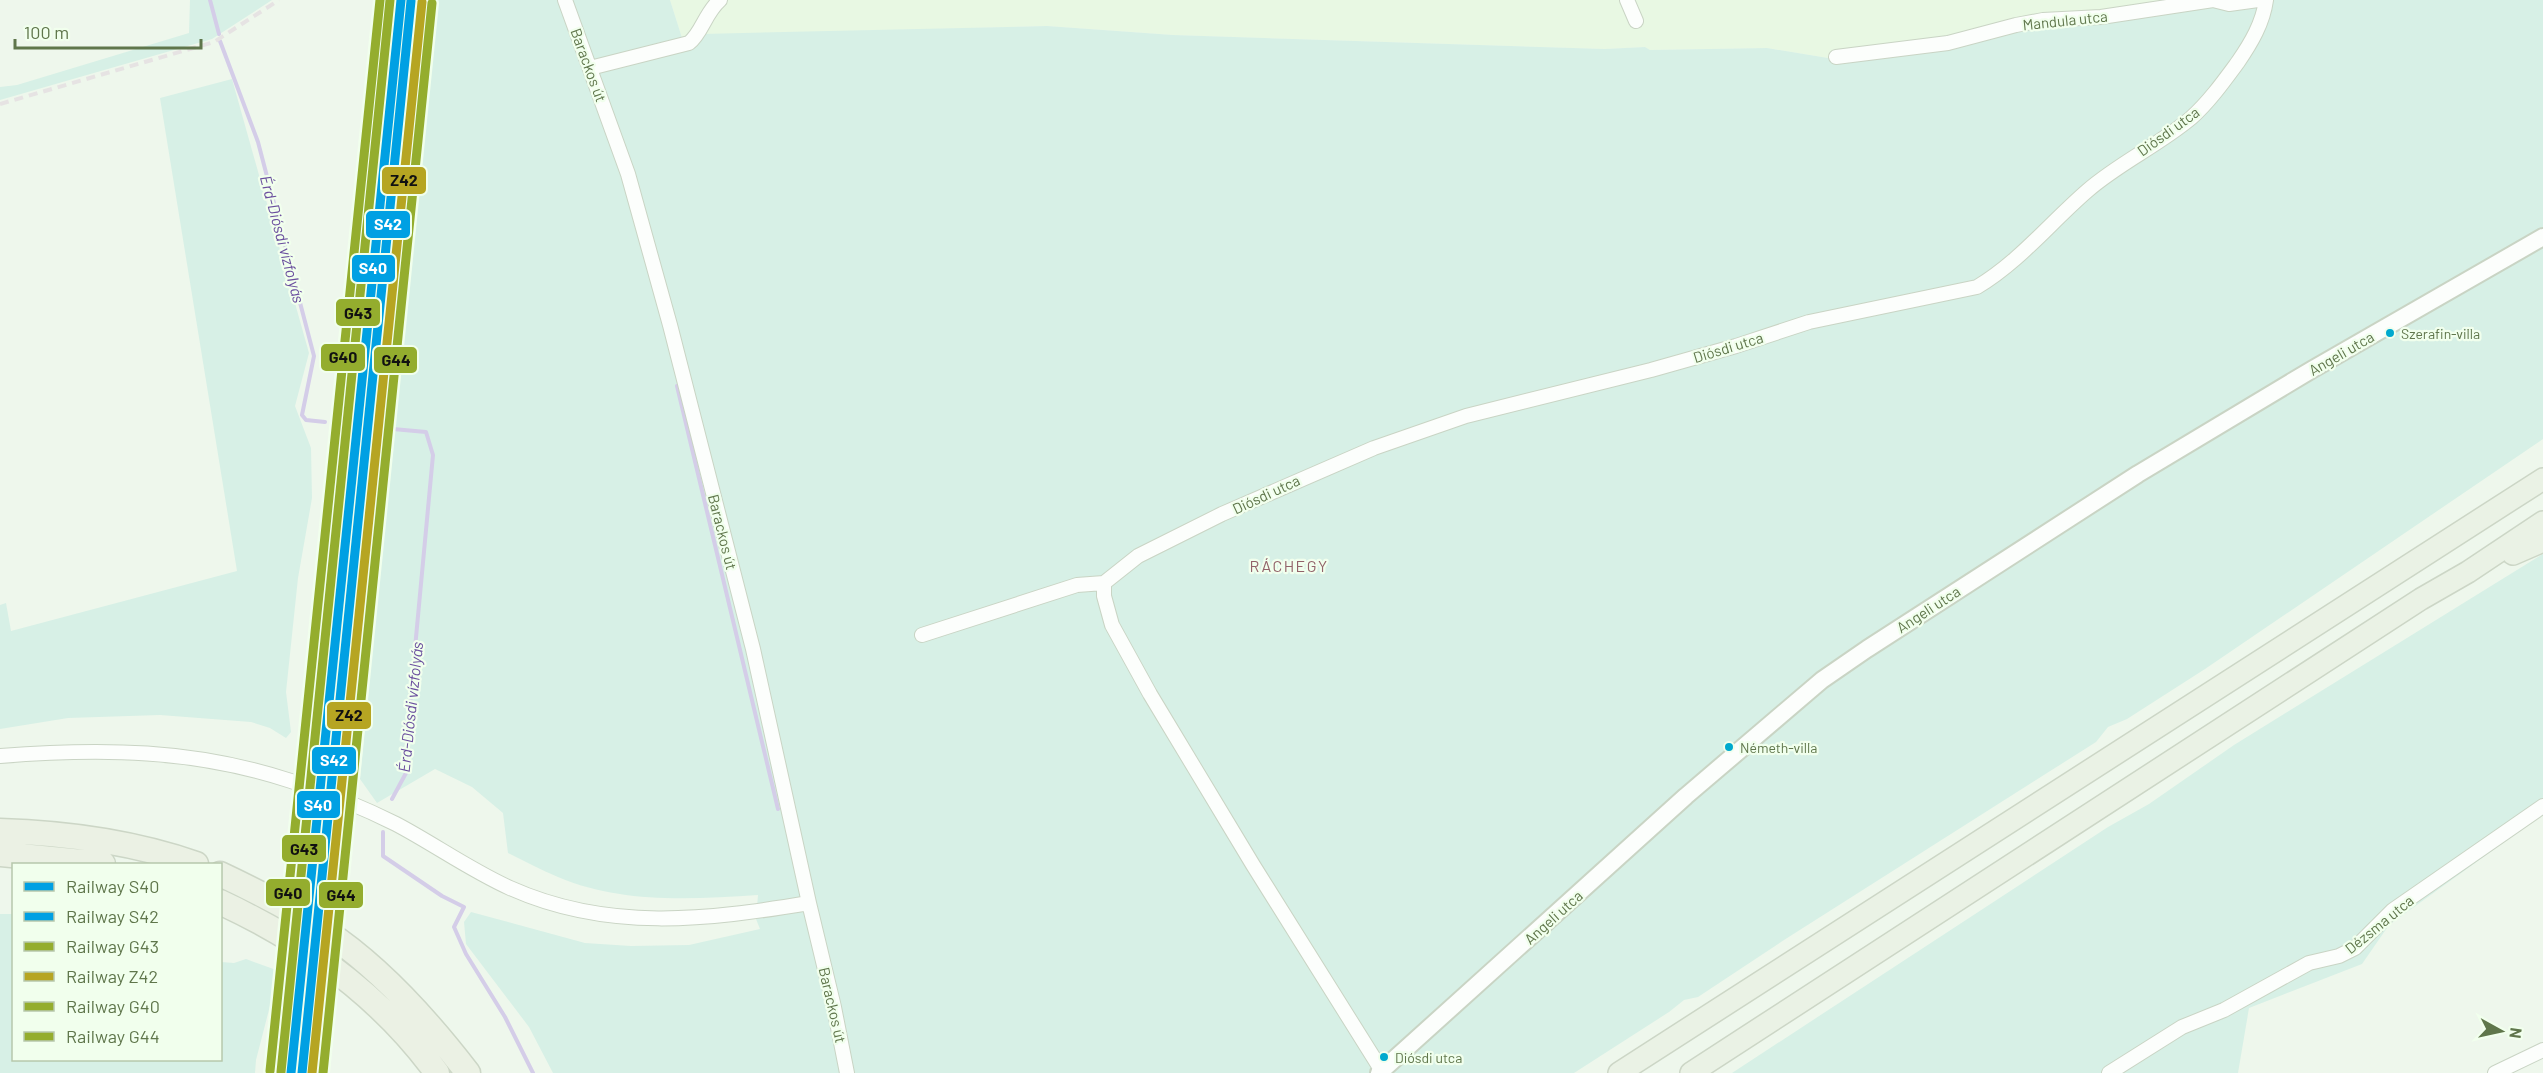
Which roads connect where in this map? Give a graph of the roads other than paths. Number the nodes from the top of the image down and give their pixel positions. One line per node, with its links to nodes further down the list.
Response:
1 (565, 0): 8 (street, Barackos út)
2 (720, 0): 8 (street)
3 (1627, 0): 6 (street)
4 (2258, 0): 7 (street, Mandula utca)
5 (2266, 0): 14 (street, Diósdi utca)
6 (1636, 21)
7 (1836, 57)
8 (590, 68): 24 (street, Barackos út)
9 (2543, 237): 27 (street, Angeli utca)
10 (2543, 479): 31 (highway)
11 (2543, 522): 13 (highway)
12 (2543, 541): 13 (highway)
13 (2468, 572): 32 (highway)
14 (1104, 583): 15 (street); 27 (street)
15 (922, 635)
16 (0, 756): 24 (street)
17 (2543, 806): 33 (street, Dézsma utca)
18 (0, 831): 21 (highway)
19 (0, 854): 20 (highway)
20 (93, 863)
21 (192, 863)
22 (222, 875): 25 (highway)
23 (222, 903): 25 (highway)
24 (808, 903): 30 (street, Barackos út)
25 (408, 1020): 28 (highway); 29 (highway)
26 (2543, 1050): 34 (street)
27 (1381, 1072)
28 (437, 1073)
29 (468, 1073)
30 (847, 1073)
31 (1618, 1073)
32 (1691, 1073)
33 (2109, 1073)
34 (2495, 1073)

